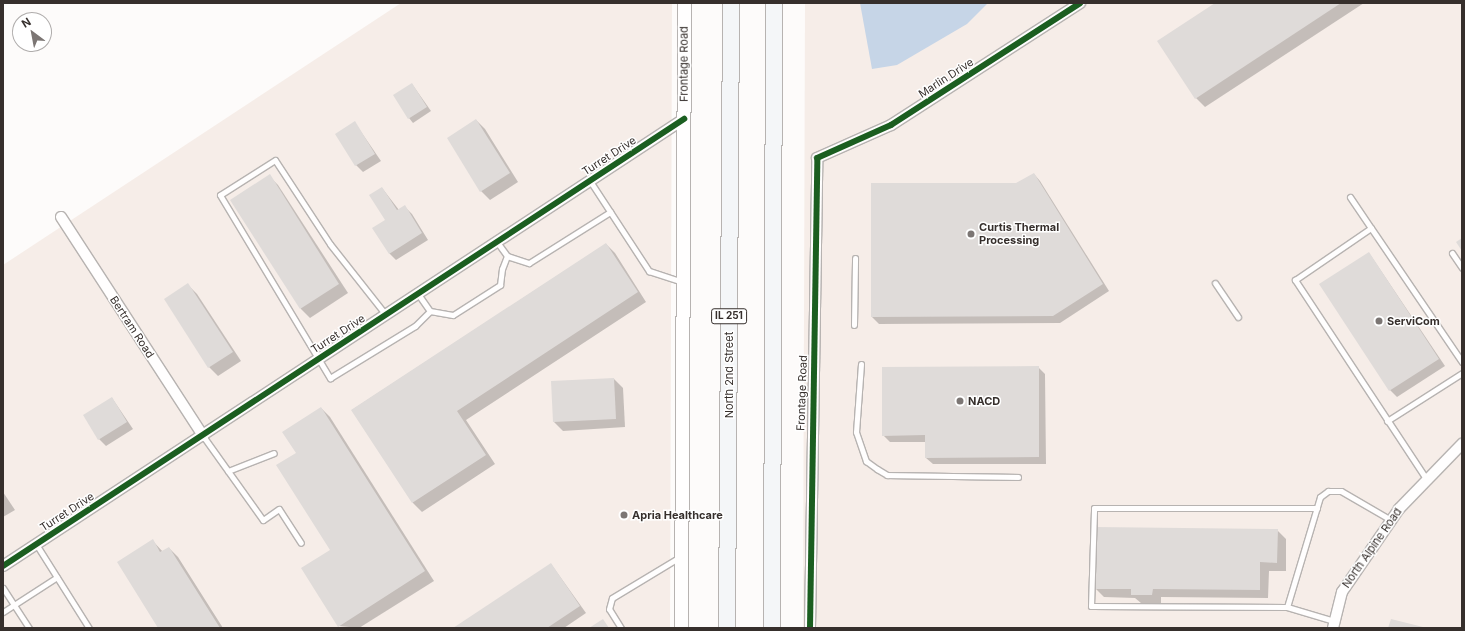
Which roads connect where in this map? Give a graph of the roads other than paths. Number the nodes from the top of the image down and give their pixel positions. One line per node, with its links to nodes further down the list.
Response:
1 (684, 3): 5 (street, Frontage Road)
2 (731, 3): 51 (main road, North 2nd Street / IL 251)
3 (774, 3): 52 (main road)
4 (1080, 3): 6 (street, Marlin Drive)
5 (684, 119): 7 (street, Turret Drive); 17 (street, Frontage Road)
6 (817, 158): 53 (street, Frontage Road)
7 (590, 181): 9 (lane); 12 (street, Turret Drive)
8 (1350, 197): 11 (lane)
9 (610, 212): 14 (lane); 17 (lane)
10 (61, 217): 29 (street, Bertram Road)
11 (1371, 228): 25 (lane); 28 (lane)
12 (497, 242): 14 (lane); 19 (street, Turret Drive)
13 (1452, 253): 16 (lane)
14 (507, 256): 20 (lane)
15 (855, 258): 23 (lane)
16 (1462, 268)
17 (683, 283): 39 (street, Frontage Road)
18 (1215, 283): 22 (lane)
19 (418, 294): 20 (lane); 21 (street, Turret Drive)
20 (430, 310): 24 (lane)
21 (386, 315): 24 (street, Turret Drive); 24 (lane)
22 (1238, 317)
23 (854, 325)
24 (318, 360): 29 (street, Turret Drive)
25 (1462, 362)
26 (861, 364): 33 (lane)
27 (1462, 373): 28 (lane)
28 (1388, 421): 34 (lane)
29 (203, 436): 32 (lane); 38 (street, Turret Drive)
30 (1462, 444): 34 (street, North Alpine Road)
31 (274, 453): 32 (lane)
32 (228, 471): 37 (lane)
33 (1018, 477)
34 (1427, 480): 36 (street, North Alpine Road)
35 (1317, 508): 36 (lane); 44 (lane); 44 (lane)
36 (1391, 520): 46 (street, North Alpine Road)
37 (301, 543)
38 (36, 544): 40 (street, Turret Drive); 41 (lane)
39 (681, 556): 49 (lane); 50 (street, Frontage Road)
40 (3, 566)
41 (57, 577): 43 (lane); 48 (lane)
42 (3, 588): 43 (lane)
43 (14, 605): 45 (lane); 47 (lane)
44 (1288, 607): 46 (lane)
45 (3, 612)
46 (1334, 625)
47 (29, 628)
48 (89, 628)
49 (621, 628)
50 (681, 628)
51 (727, 628)
52 (772, 628)
53 (810, 628)

